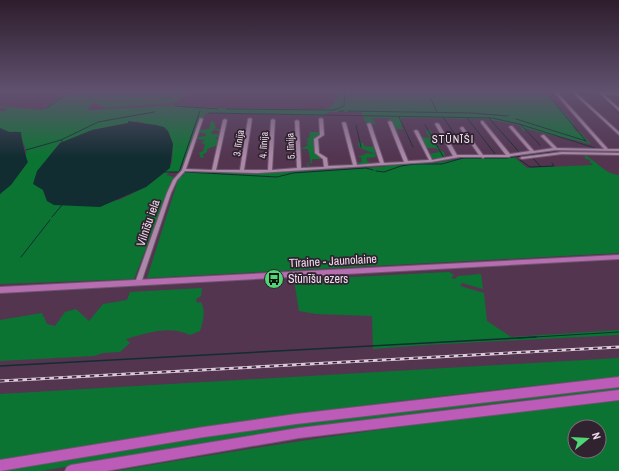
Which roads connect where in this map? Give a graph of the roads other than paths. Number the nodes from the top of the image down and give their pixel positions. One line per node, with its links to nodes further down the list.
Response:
1 (574, 113): 20 (street)
2 (599, 113): 17 (street)
3 (250, 118): 36 (street, 3. līnija)
4 (201, 119): 35 (street, Vilnīšu iela)
5 (321, 119): 32 (street)
6 (225, 120): 33 (street)
7 (273, 120): 37 (street, 4. līnija)
8 (297, 121): 34 (street, 5. līnija)
9 (390, 122): 28 (street)
10 (482, 122): 24 (street)
11 (344, 123): 31 (street)
12 (369, 124): 30 (street)
13 (437, 124): 25 (street)
14 (511, 127): 22 (street)
15 (462, 128): 26 (street)
16 (416, 131): 29 (street)
17 (619, 134)
18 (543, 136): 19 (street)
19 (556, 149): 20 (street); 22 (street)
20 (606, 149): 21 (street)
21 (619, 150)
22 (533, 152): 24 (street)
23 (619, 154): 27 (street)
24 (509, 156): 26 (street)
25 (456, 157): 26 (street); 29 (street)
26 (483, 157)
27 (522, 158)
28 (406, 161): 29 (street); 30 (street)
29 (431, 161)
30 (382, 164): 31 (street)
31 (355, 166): 32 (street)
32 (326, 167): 34 (street)
33 (214, 170): 35 (street); 36 (street)
34 (299, 170): 37 (street)
35 (183, 171): 39 (street, Vilnīšu iela)
36 (242, 171): 37 (street)
37 (270, 171)
38 (619, 257): 39 (main road, Tīraine - Jaunolaine)
39 (138, 283): 40 (main road, Tīraine - Jaunolaine)
40 (0, 290)
41 (619, 382): 43 (highway)
42 (619, 394): 44 (highway)
43 (0, 466)
44 (71, 471)

